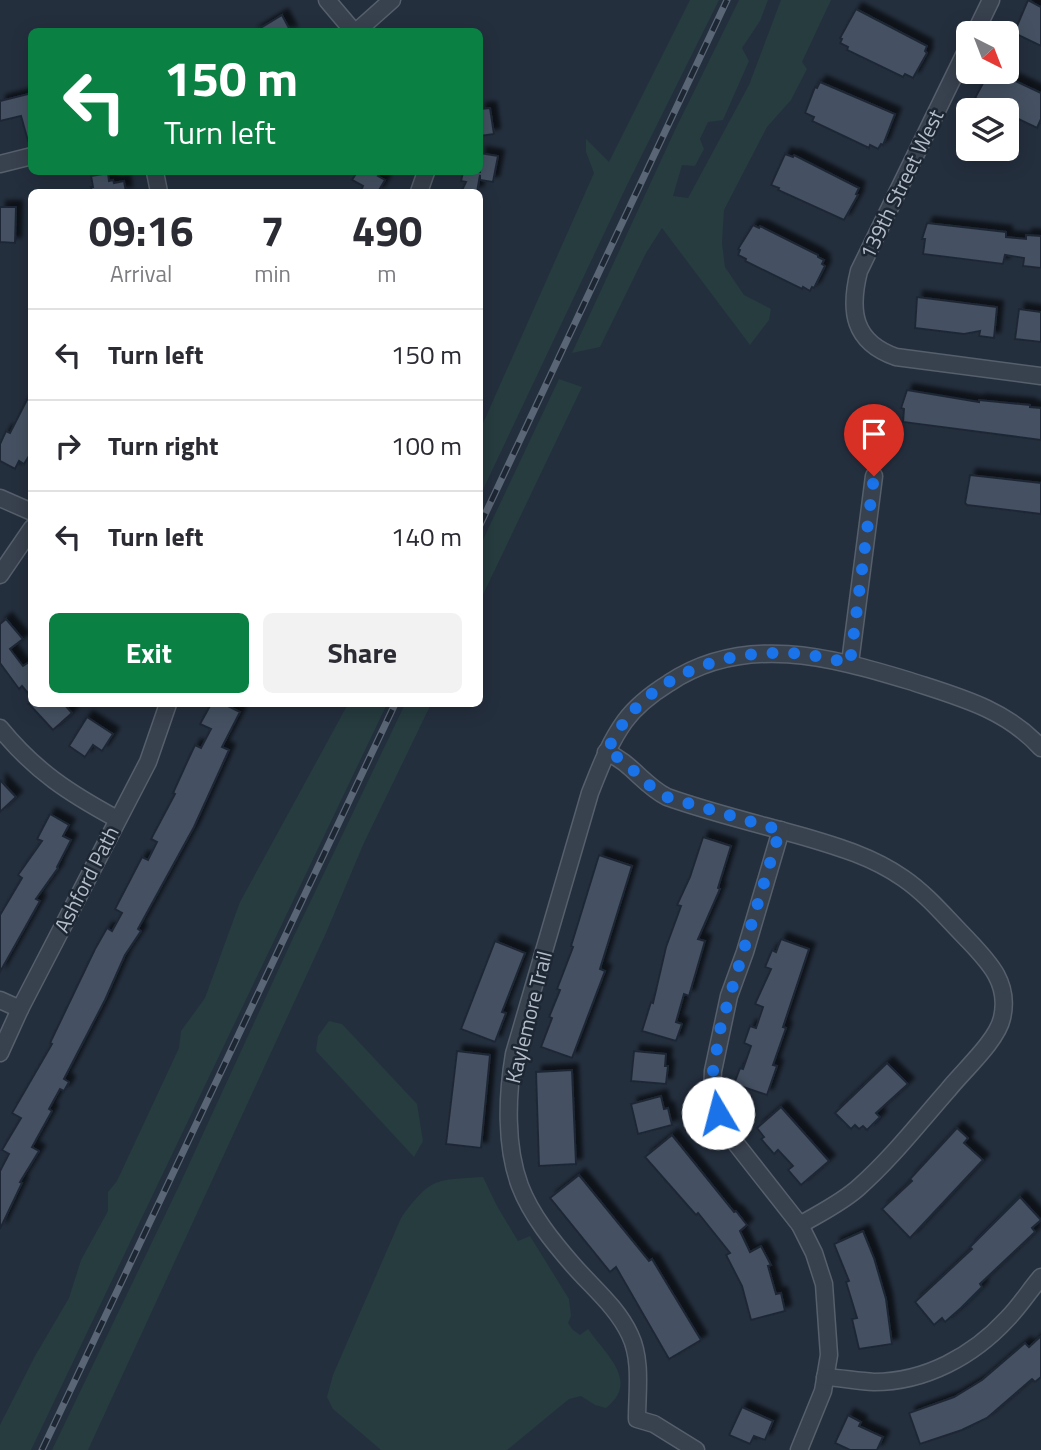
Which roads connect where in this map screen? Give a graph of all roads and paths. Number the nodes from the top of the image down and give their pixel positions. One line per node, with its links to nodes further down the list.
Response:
1 (327, 0): 5 (street)
2 (392, 0): 6 (street)
3 (991, 0): 4 (street)
4 (981, 21)
5 (352, 28)
6 (360, 28)
7 (956, 72): 10 (street, 139th Street West)
8 (28, 157): 9 (street)
9 (0, 164)
10 (1041, 376)
11 (874, 476): 16 (street)
12 (0, 498): 13 (street)
13 (28, 510)
14 (28, 534): 15 (street)
15 (0, 575)
16 (850, 663): 19 (street, Kaylemore Trail); 20 (street, Kaylemore Trail)
17 (167, 707): 21 (street, Ashford Path)
18 (0, 728): 21 (street)
19 (1041, 748)
20 (606, 751): 22 (street); 29 (street, Kaylemore Trail)
21 (117, 819): 24 (street, Ashford Path)
22 (780, 830): 26 (street); 26 (street)
23 (0, 1000): 24 (street)
24 (20, 1010): 25 (street, Ashford Path)
25 (0, 1053)
26 (800, 1225): 28 (street)
27 (1041, 1277): 28 (street)
28 (825, 1377): 30 (street)
29 (696, 1450)
30 (799, 1450)

